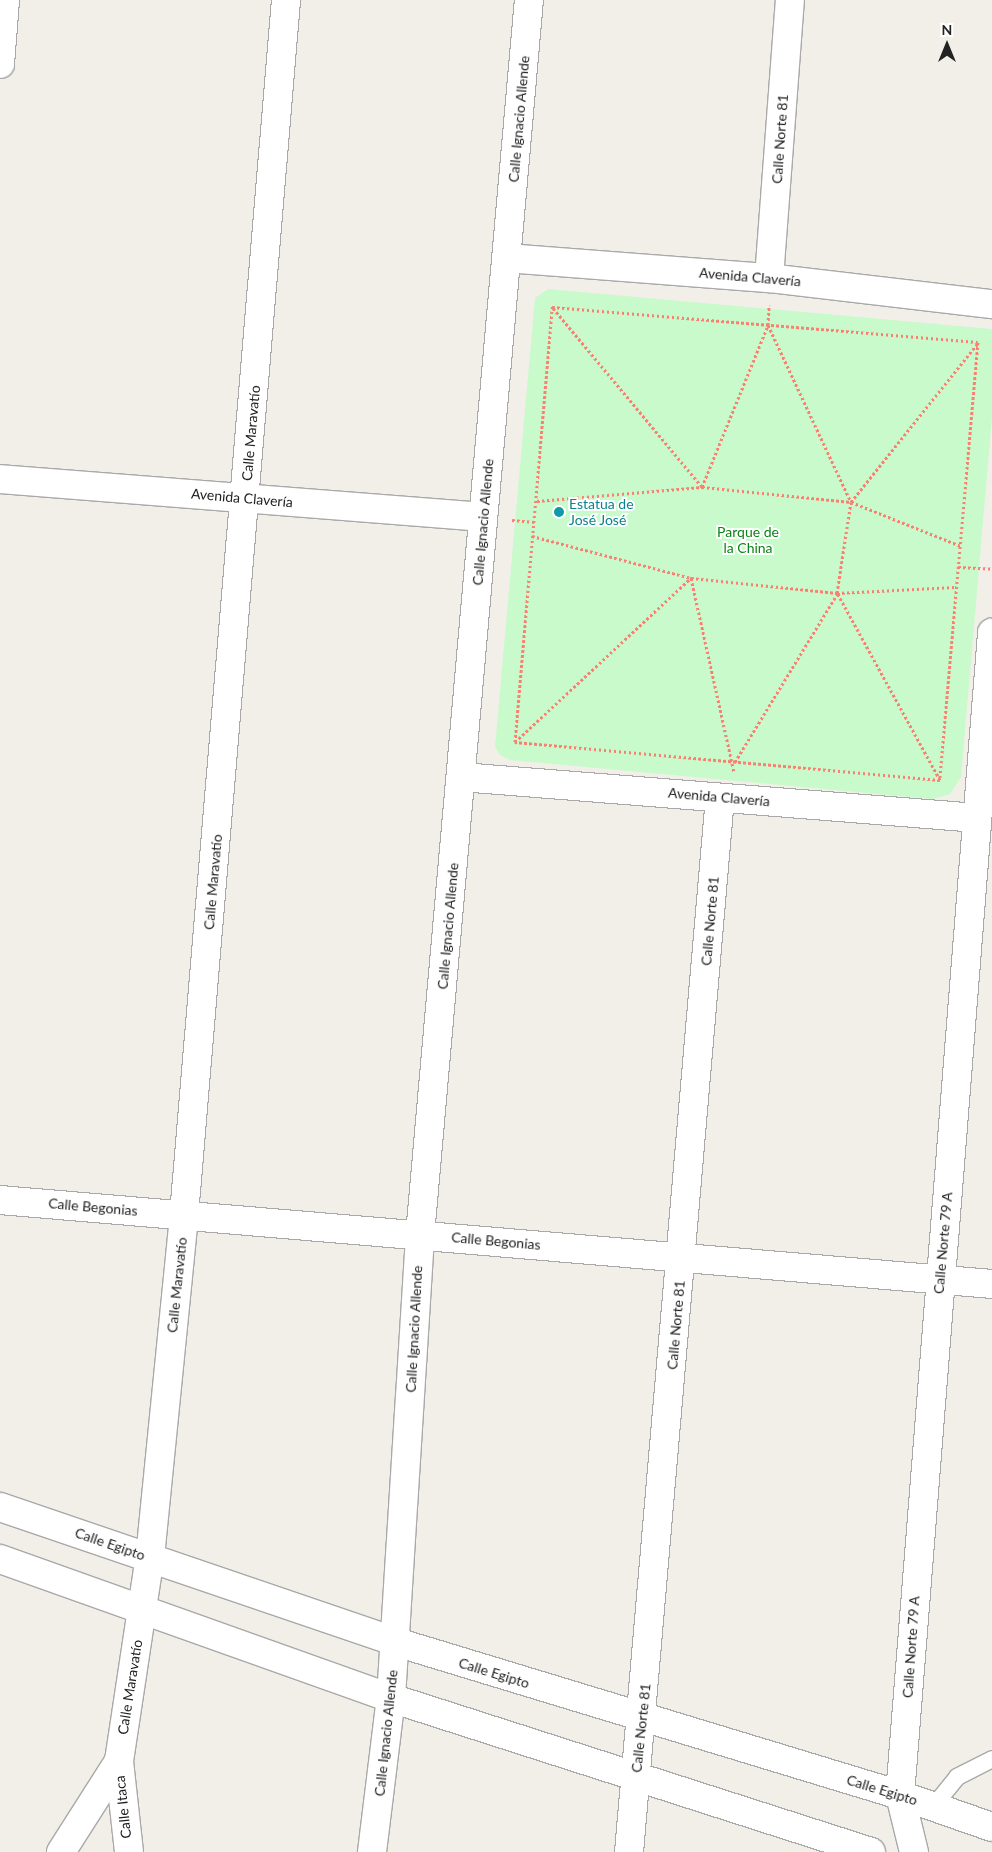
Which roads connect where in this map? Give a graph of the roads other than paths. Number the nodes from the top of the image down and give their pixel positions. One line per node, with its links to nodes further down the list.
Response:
1 (6, 0): 5 (street)
2 (286, 0): 10 (street, Calle Maravatío)
3 (530, 0): 6 (street, Calle Ignacio Allende)
4 (790, 0): 7 (street, Calle Norte 81)
5 (0, 64)
6 (507, 258): 7 (street, Avenida Clavería); 11 (street, Calle Ignacio Allende)
7 (769, 278): 8 (street, Avenida Clavería)
8 (992, 304)
9 (0, 479): 10 (street, Avenida Clavería)
10 (245, 498): 11 (street, Avenida Clavería); 17 (street, Calle Maravatío)
11 (483, 517): 13 (street, Calle Ignacio Allende)
12 (992, 633): 15 (street, Calle Norte 79 A)
13 (461, 777): 14 (street, Avenida Clavería); 18 (street, Calle Ignacio Allende)
14 (720, 798): 15 (street, Avenida Clavería); 19 (street, Calle Norte 81)
15 (977, 818): 20 (street, Calle Norte 79 A)
16 (0, 1200): 17 (street, Calle Begonias)
17 (184, 1215): 18 (street, Calle Begonias); 23 (street, Calle Maravatío)
18 (420, 1235): 19 (street, Calle Begonias); 26 (street, Calle Ignacio Allende)
19 (682, 1256): 20 (street, Calle Begonias); 28 (street, Calle Norte 81)
20 (940, 1281): 21 (street, Calle Begonias); 32 (street, Calle Norte 79 A)
21 (992, 1284)
22 (0, 1507): 23 (street, Calle Egipto)
23 (150, 1557): 25 (street, Calle Maravatío); 26 (street, Calle Egipto)
24 (0, 1558): 25 (street)
25 (141, 1612): 27 (street); 30 (street, Calle Maravatío)
26 (396, 1642): 27 (street, Calle Ignacio Allende); 28 (street, Calle Egipto)
27 (391, 1698): 31 (street); 37 (street, Calle Ignacio Allende)
28 (643, 1720): 31 (street, Calle Norte 81); 32 (street, Calle Egipto)
29 (992, 1759): 33 (lane)
30 (119, 1761): 35 (street); 36 (street, Calle Itaca)
31 (637, 1779): 38 (street, Calle Norte 81); 39 (street)
32 (900, 1795): 33 (street, Calle Egipto); 40 (street, Calle Norte 79 A)
33 (933, 1807): 34 (street, Calle Egipto)
34 (992, 1827)
35 (61, 1852)
36 (128, 1852)
37 (372, 1852)
38 (629, 1852)
39 (871, 1852)
40 (914, 1852)

